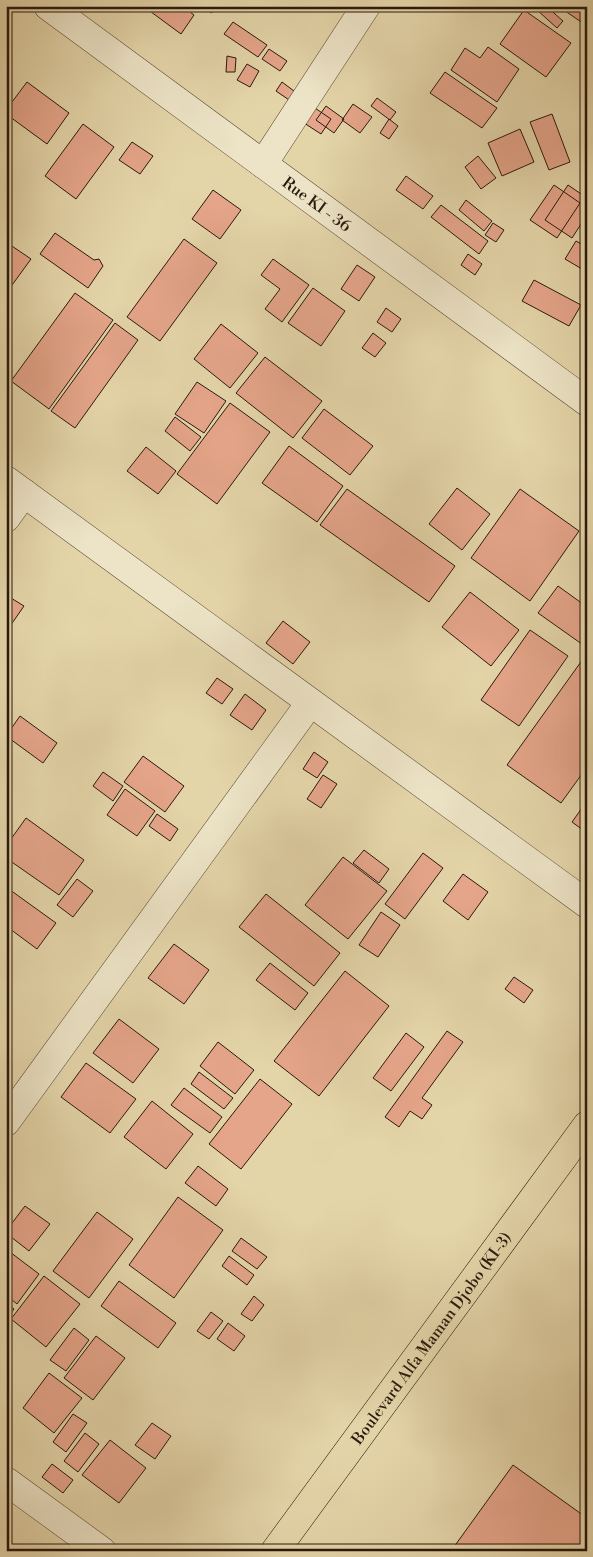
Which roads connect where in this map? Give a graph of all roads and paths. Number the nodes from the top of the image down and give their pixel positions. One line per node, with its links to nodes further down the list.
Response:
1 (48, 6): 3 (street, Rue KI - 36)
2 (366, 6): 3 (street)
3 (263, 164): 4 (street, Rue KI - 36)
4 (587, 402)
5 (15, 487): 6 (street); 7 (street)
6 (6, 518)
7 (310, 703): 8 (street); 9 (street)
8 (587, 904)
9 (6, 1122)
10 (587, 1125): 13 (main road, Boulevard Alfa Maman Djobo (KI-3))
11 (6, 1481): 12 (street)
12 (102, 1551)
13 (275, 1551)

